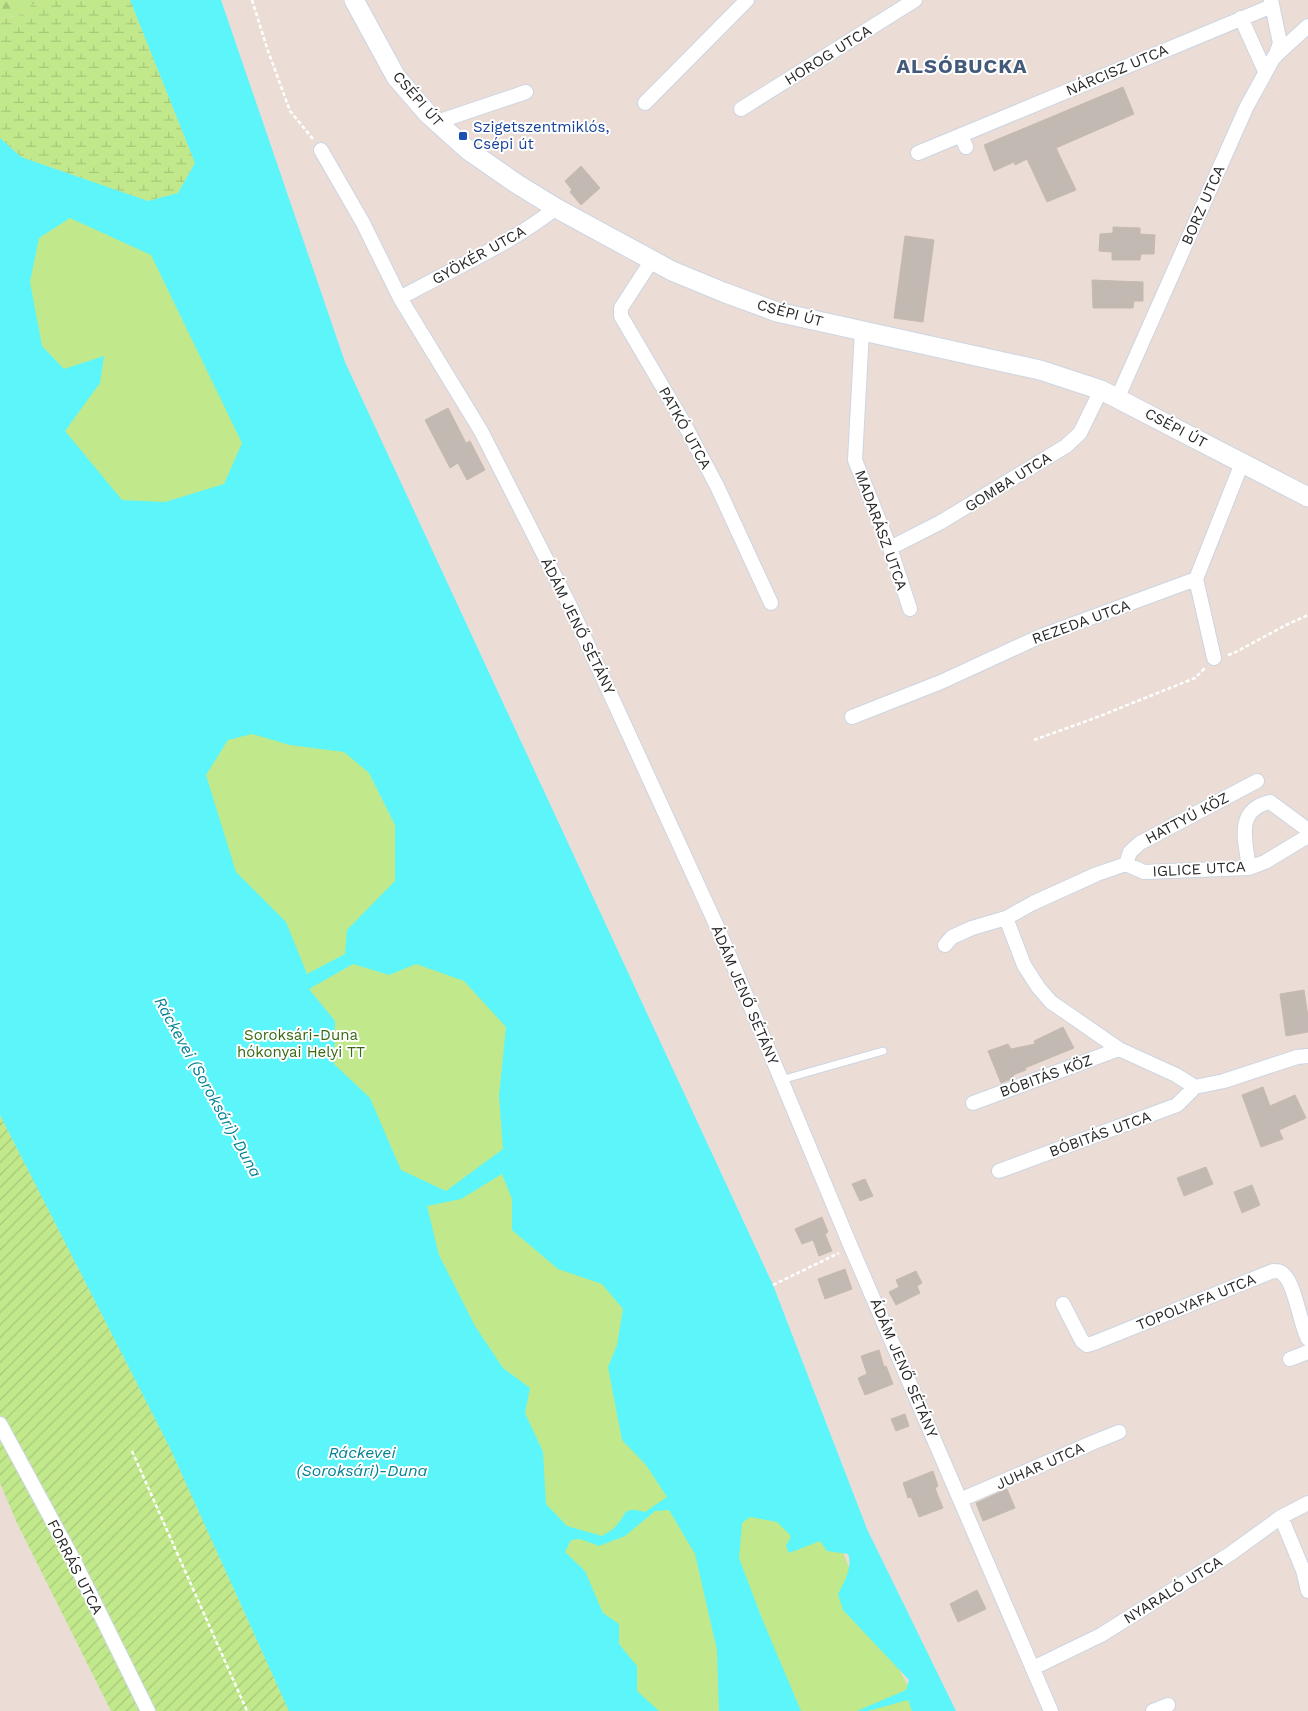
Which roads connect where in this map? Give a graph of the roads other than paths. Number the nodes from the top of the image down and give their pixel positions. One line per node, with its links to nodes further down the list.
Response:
1 (354, 0): 12 (street, CSÉPI ÚT)
2 (747, 0): 10 (street)
3 (915, 0): 11 (street, HOROG UTCA)
4 (1272, 3): 5 (street, NÁRCISZ UTCA); 7 (street)
5 (1242, 18): 8 (street); 14 (street, NÁRCISZ UTCA)
6 (1308, 26): 7 (street, BORZ UTCA)
7 (1274, 57): 8 (street, BORZ UTCA)
8 (1265, 71): 19 (street, BORZ UTCA)
9 (526, 92): 12 (street)
10 (645, 103)
11 (741, 109)
12 (437, 122): 15 (street, CSÉPI ÚT)
13 (321, 150): 17 (street, ÁDÁM JENŐ SÉTÁNY)
14 (918, 153)
15 (556, 208): 16 (street, CSÉPI ÚT); 17 (street, GYÖKÉR UTCA)
16 (652, 260): 18 (street, CSÉPI ÚT); 24 (street, PATKÓ UTCA)
17 (400, 298): 38 (street, ÁDÁM JENŐ SÉTÁNY)
18 (862, 331): 19 (street, CSÉPI ÚT); 22 (street, MADARÁSZ UTCA)
19 (1110, 393): 20 (street, CSÉPI ÚT); 22 (street, GOMBA UTCA)
20 (1242, 463): 21 (street, CSÉPI ÚT); 23 (street)
21 (1308, 497)
22 (890, 548): 25 (street, MADARÁSZ UTCA)
23 (1196, 580): 26 (street); 27 (street, REZEDA UTCA)
24 (771, 603)
25 (910, 609)
26 (1214, 658)
27 (852, 717)
28 (1257, 781): 31 (street, HATTYÚ KÖZ)
29 (1308, 830): 32 (street)
30 (1308, 836): 32 (street, IGLICE UTCA)
31 (1126, 864): 32 (street, IGLICE UTCA); 33 (street)
32 (1249, 868)
33 (1006, 918): 34 (street); 35 (street, BÓBITÁS KÖZ)
34 (945, 945)
35 (1120, 1049): 39 (street, BÓBITÁS KÖZ); 40 (street, BÓBITÁS KÖZ)
36 (883, 1050): 38 (lane)
37 (1302, 1056): 39 (street)
38 (781, 1080): 48 (street, ÁDÁM JENŐ SÉTÁNY)
39 (1196, 1087): 41 (street, BÓBITÁS UTCA)
40 (973, 1103)
41 (999, 1171)
42 (1064, 1304): 43 (street, TOPOLYAFA UTCA)
43 (1308, 1339)
44 (1308, 1352): 45 (street)
45 (1290, 1359)
46 (0, 1424): 54 (street, FORRÁS UTCA)
47 (1119, 1432): 48 (street, JUHAR UTCA)
48 (960, 1500): 52 (street, ÁDÁM JENŐ SÉTÁNY)
49 (1308, 1503): 50 (street, NYARALÓ UTCA)
50 (1281, 1517): 51 (street); 52 (street, NYARALÓ UTCA)
51 (1308, 1591)
52 (1033, 1668): 55 (street, ÁDÁM JENŐ SÉTÁNY)
53 (1168, 1705): 56 (street)
54 (148, 1711)
55 (1051, 1711)
56 (1153, 1711)

